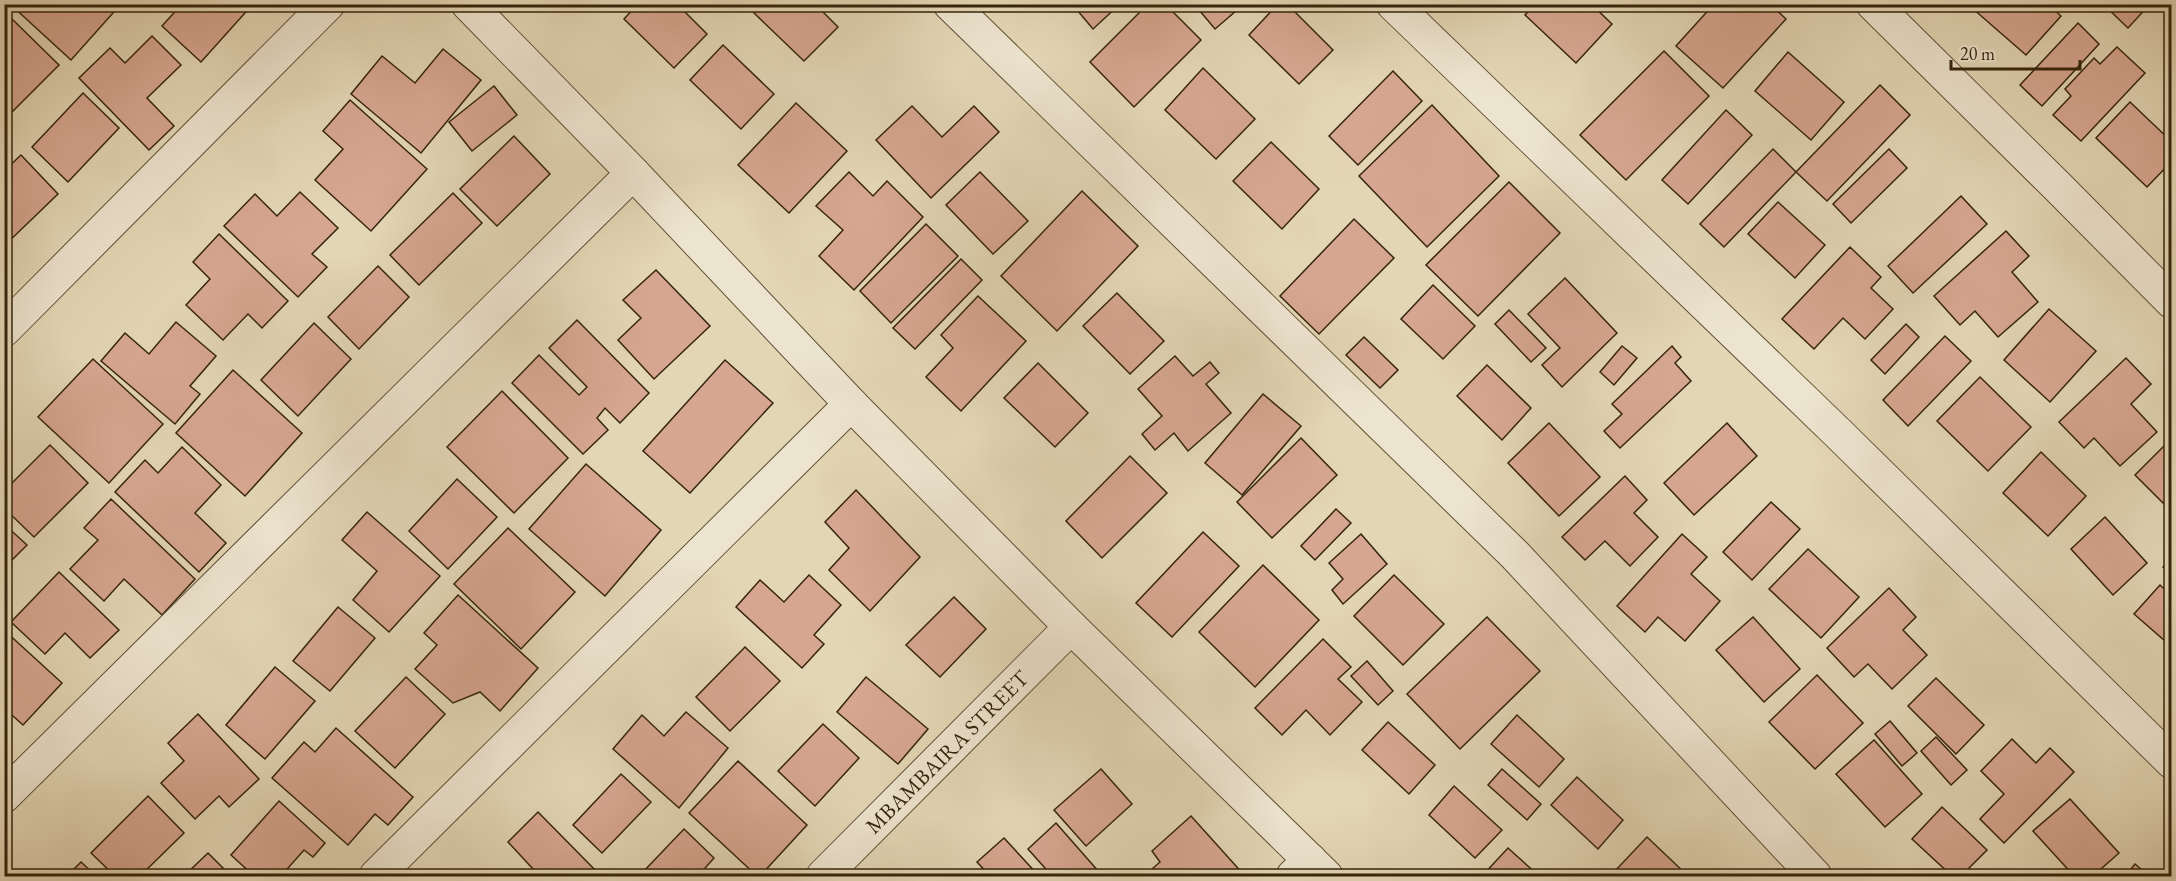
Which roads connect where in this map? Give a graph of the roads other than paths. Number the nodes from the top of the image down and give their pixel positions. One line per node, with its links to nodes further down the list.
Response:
1 (328, 4): 8 (street)
2 (468, 4): 6 (street)
3 (950, 4): 16 (street)
4 (1393, 4): 11 (street)
5 (1873, 4): 7 (street)
6 (633, 173): 9 (street); 12 (street)
7 (2172, 302)
8 (4, 330)
9 (851, 404): 10 (street); 14 (street)
10 (1071, 627): 13 (street); 15 (street, MBAMBAIRA STREET)
11 (2172, 762)
12 (4, 796)
13 (1310, 871)
14 (376, 876)
15 (823, 876)
16 (1815, 876)

